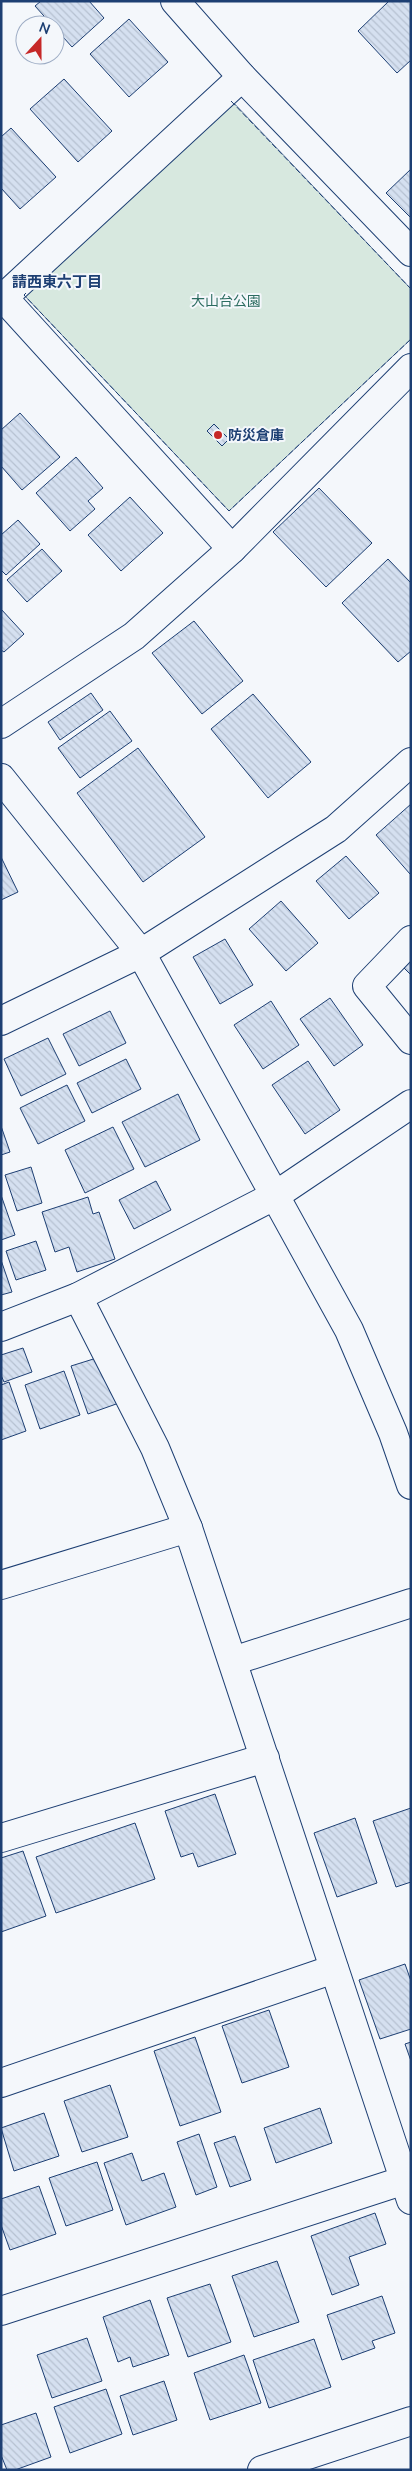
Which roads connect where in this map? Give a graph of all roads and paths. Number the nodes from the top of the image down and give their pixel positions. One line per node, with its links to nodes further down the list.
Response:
1 (175, 1): 2 (street)
2 (242, 77): 3 (street); 4 (street)
3 (411, 252)
4 (2, 296): 6 (street)
5 (411, 368): 6 (street)
6 (232, 549): 7 (street)
7 (1, 724)
8 (411, 762): 11 (street)
9 (1, 778): 11 (street)
10 (411, 940): 13 (street)
11 (141, 953): 12 (street); 15 (street)
12 (1, 1021)
13 (411, 1040)
14 (411, 1104): 15 (street)
15 (276, 1195): 16 (street); 18 (street)
16 (78, 1297): 17 (street); 19 (street)
17 (1, 1327)
18 (411, 1485)
19 (188, 1528): 20 (street); 22 (street)
20 (1, 1585)
21 (411, 1603): 22 (street)
22 (233, 1661): 23 (street)
23 (266, 1758): 24 (street); 25 (street)
24 (1, 1838)
25 (334, 1969): 26 (street); 27 (street)
26 (1, 2083)
27 (408, 2190): 28 (street)
28 (1, 2311)
29 (411, 2421): 30 (street)
30 (262, 2470)

